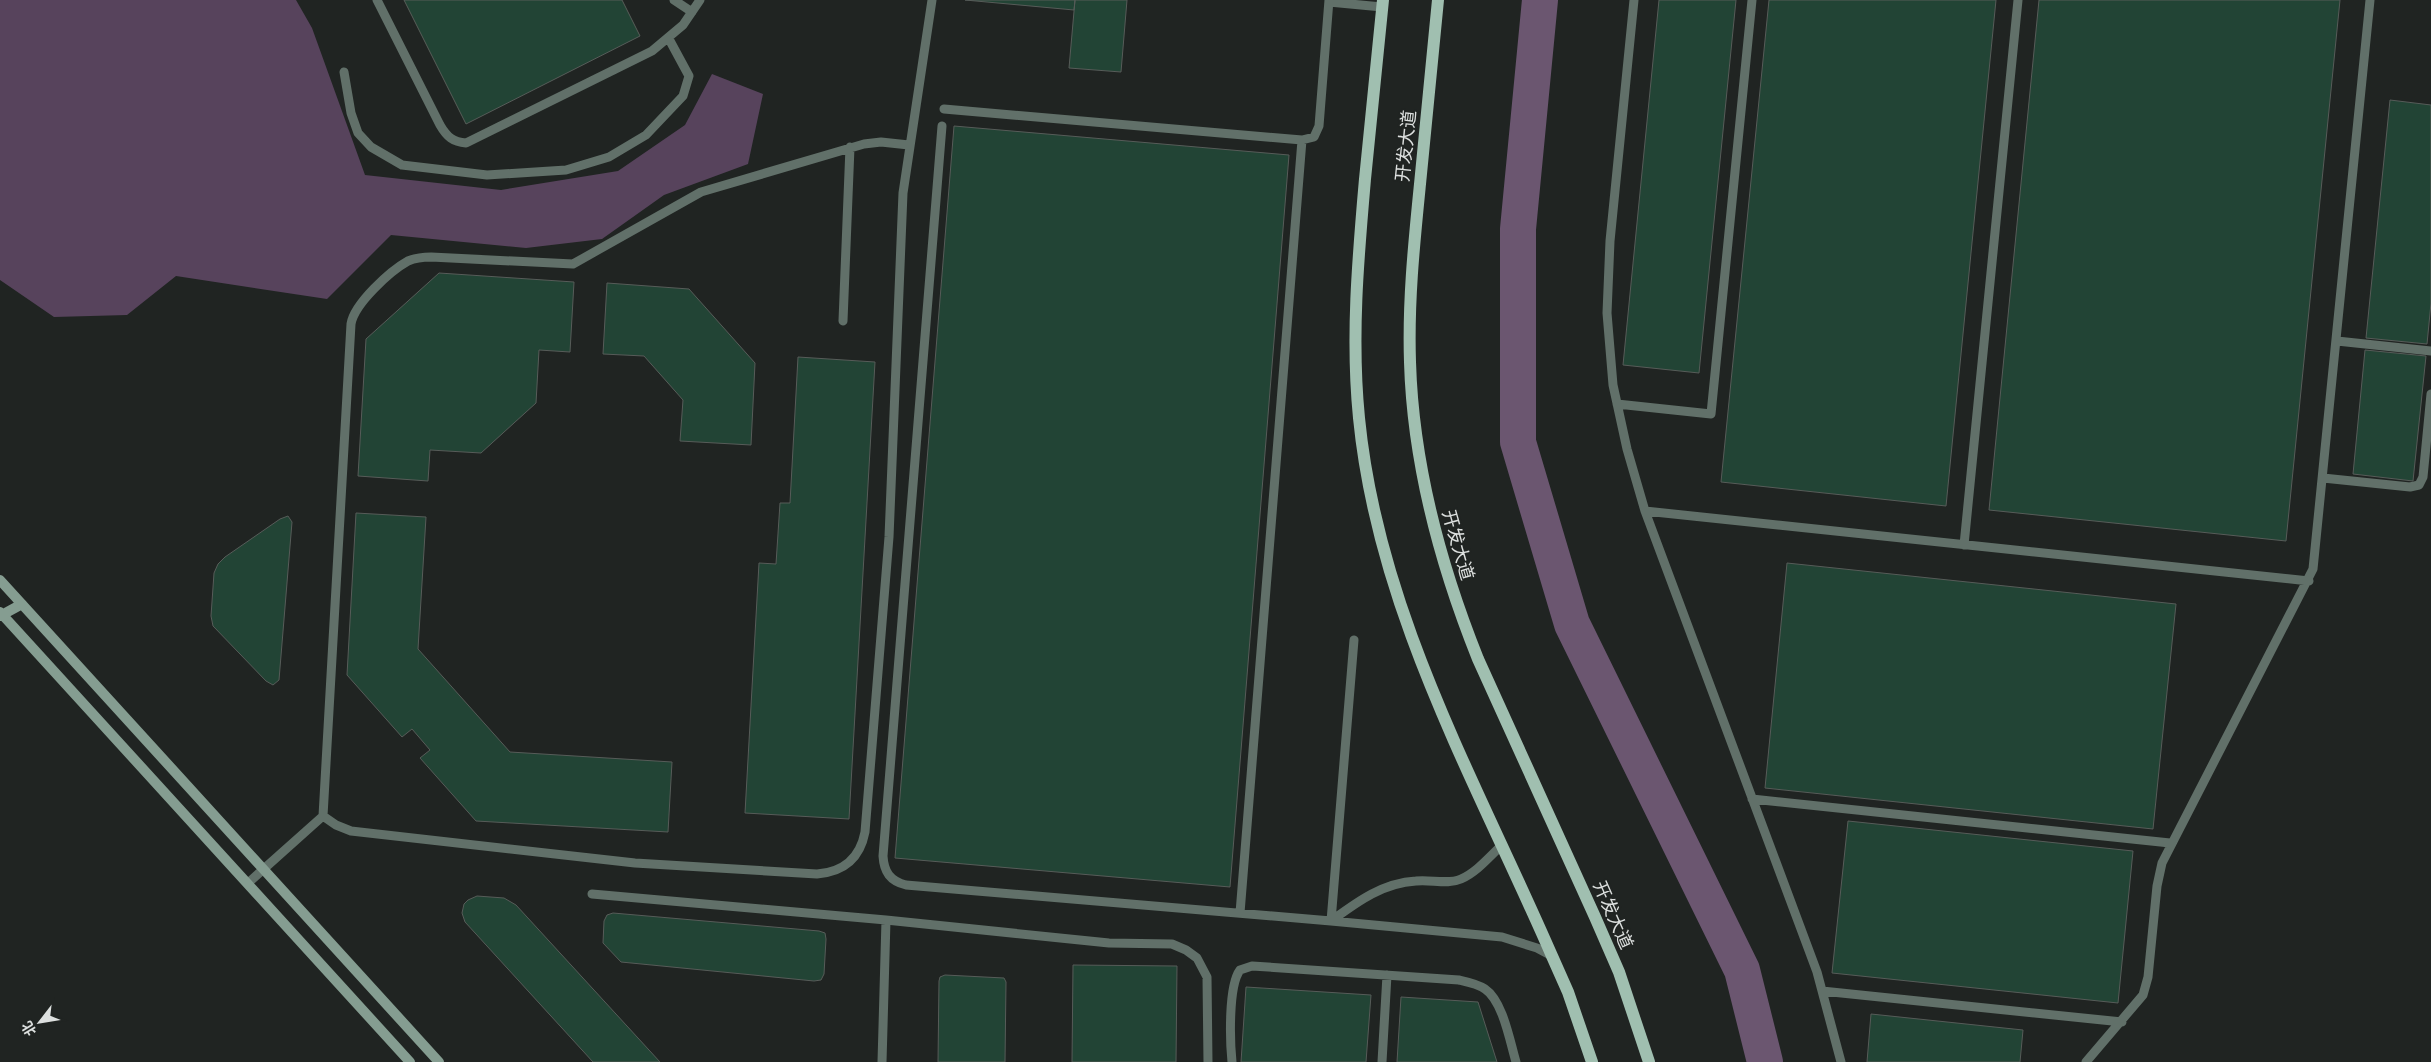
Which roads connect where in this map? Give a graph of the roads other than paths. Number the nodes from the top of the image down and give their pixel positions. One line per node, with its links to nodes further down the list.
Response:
1 (377, 0): 13 (lane)
2 (674, 0): 12 (lane)
3 (700, 0): 12 (lane)
4 (932, 0): 18 (lane)
5 (1438, 0): 55 (main road, 开发大道)
6 (1634, 0): 24 (lane)
7 (1752, 0): 24 (lane)
8 (2018, 0): 27 (lane)
9 (2370, 0): 21 (lane)
10 (1329, 1): 11 (lane); 17 (lane)
11 (1383, 4): 36 (main road, 开发大道)
12 (692, 12): 13 (lane)
13 (669, 39): 14 (lane)
14 (344, 72)
15 (944, 108): 17 (lane)
16 (942, 126): 40 (lane)
17 (1302, 140): 40 (lane)
18 (909, 145): 19 (lane); 34 (lane)
19 (850, 147): 20 (lane); 34 (lane)
20 (843, 321)
21 (2337, 341): 22 (lane); 25 (lane)
22 (2431, 351)
23 (2431, 394): 25 (lane)
24 (1617, 404): 26 (lane)
25 (2323, 478): 29 (lane)
26 (1645, 511): 27 (lane); 33 (lane)
27 (1964, 545): 29 (lane)
28 (0, 580): 30 (main road)
29 (2309, 581): 35 (lane)
30 (22, 604): 31 (main road); 37 (main road)
31 (1, 614): 38 (main road)
32 (1354, 640): 42 (lane)
33 (1752, 799): 35 (lane); 45 (lane)
34 (323, 816): 37 (lane)
35 (2170, 843): 46 (lane)
36 (1502, 845): 42 (lane); 43 (main road, 开发大道)
37 (263, 869): 38 (lane); 48 (main road)
38 (248, 883): 47 (main road)
39 (592, 894): 41 (lane)
40 (1240, 913): 42 (lane)
41 (886, 920): 49 (lane); 50 (lane)
42 (1331, 921): 43 (lane)
43 (1552, 956): 54 (main road, 开发大道)
44 (1387, 975): 51 (lane); 52 (lane); 53 (lane)
45 (1822, 991): 46 (lane); 56 (lane)
46 (2122, 1022): 57 (lane)
47 (410, 1062)
48 (439, 1062)
49 (882, 1062)
50 (1208, 1062)
51 (1232, 1062)
52 (1382, 1062)
53 (1516, 1062)
54 (1592, 1062)
55 (1649, 1062)
56 (1841, 1062)
57 (2086, 1062)

